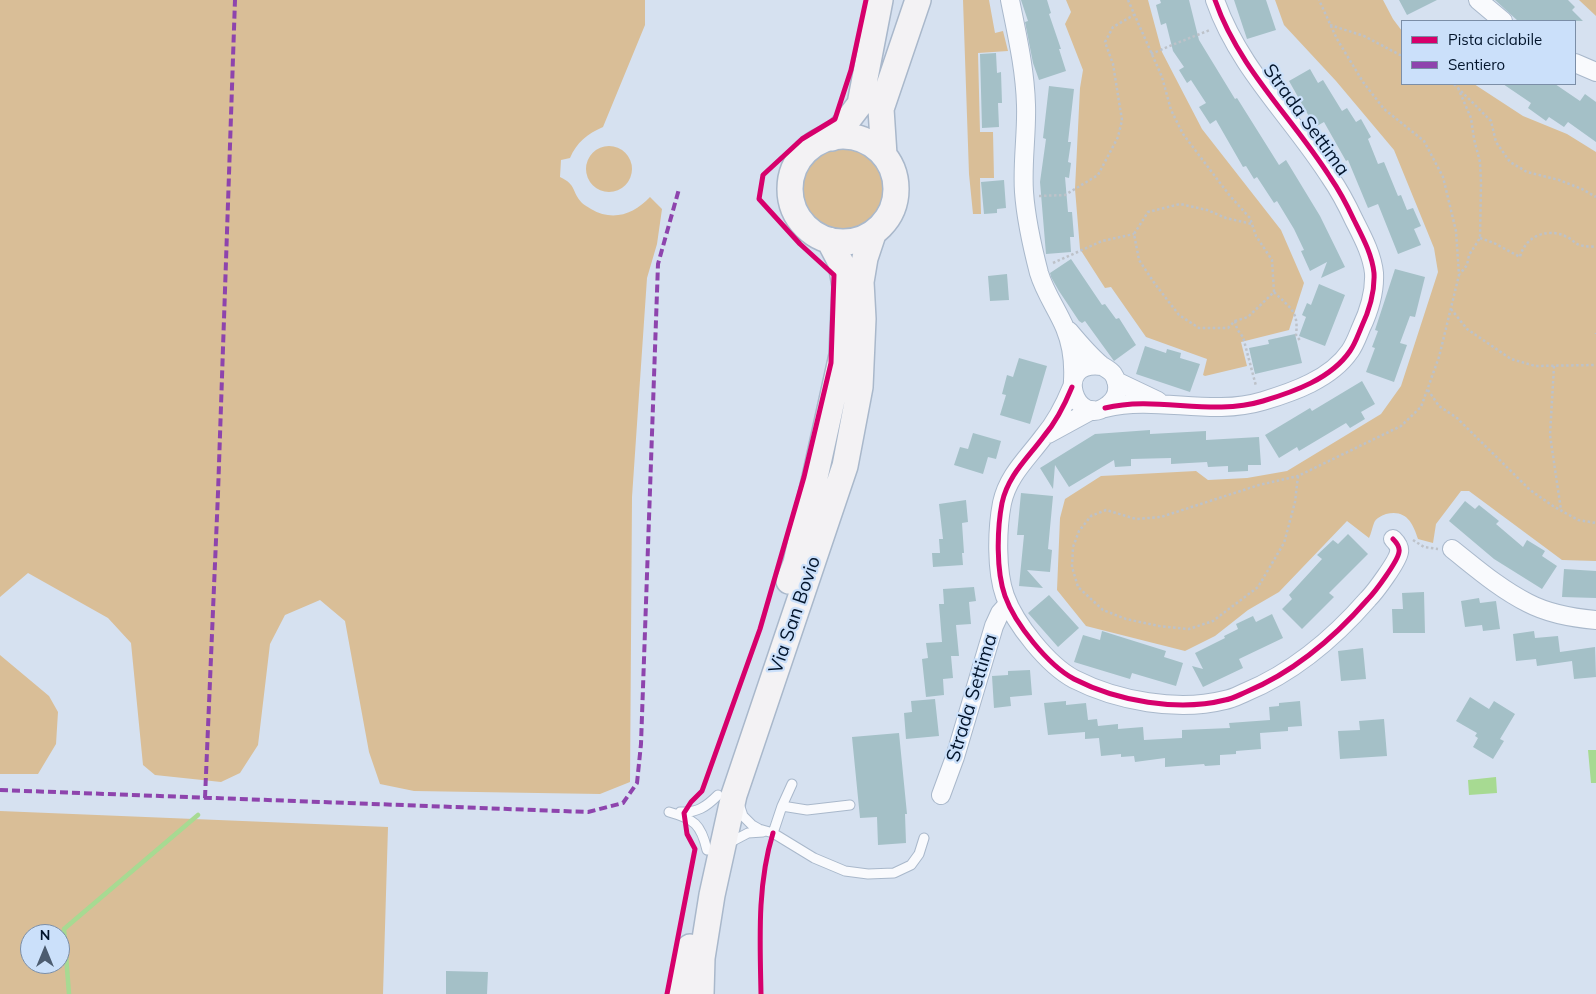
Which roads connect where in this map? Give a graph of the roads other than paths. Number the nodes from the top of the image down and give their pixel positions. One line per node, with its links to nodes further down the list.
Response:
1 (880, 0): 9 (main road, Via San Bovio)
2 (918, 0): 10 (main road, Via San Bovio)
3 (1010, 0): 13 (street, Strada Settima)
4 (1215, 0): 17 (street, Strada Settima)
5 (1478, 0): 6 (street)
6 (1502, 20)
7 (1576, 63): 8 (street)
8 (1596, 72)
9 (832, 138): 10 (main road); 12 (main road, Via San Bovio)
10 (884, 155): 11 (main road, Via San Bovio)
11 (873, 234): 12 (main road, Via San Bovio); 25 (main road, Via San Bovio)
12 (829, 240): 25 (main road, Via San Bovio)
13 (1064, 327): 14 (street, Strada Settima); 16 (street, Strada Settima)
14 (1102, 366): 15 (street, Strada Settima); 16 (street, Strada Settima)
15 (1116, 381): 17 (street, Strada Settima); 18 (street)
16 (1073, 384): 18 (street); 19 (street, Strada Settima)
17 (1163, 404): 18 (street, Strada Settima)
18 (1099, 409): 19 (street, Strada Settima)
19 (1045, 436): 22 (street, Strada Settima)
20 (1393, 539): 22 (street, Strada Settima)
21 (1453, 550): 23 (street)
22 (1008, 604): 26 (street, Strada Settima)
23 (1596, 620)
24 (792, 784): 28 (lane)
25 (726, 795): 29 (lane); 31 (main road, Via San Bovio); 31 (lane)
26 (941, 795)
27 (850, 805): 28 (lane)
28 (782, 806): 29 (lane)
29 (773, 833): 30 (lane); 31 (lane)
30 (924, 838)
31 (715, 848): 32 (main road, Via San Bovio); 33 (main road, Via San Bovio)
32 (681, 994)
33 (701, 994)

